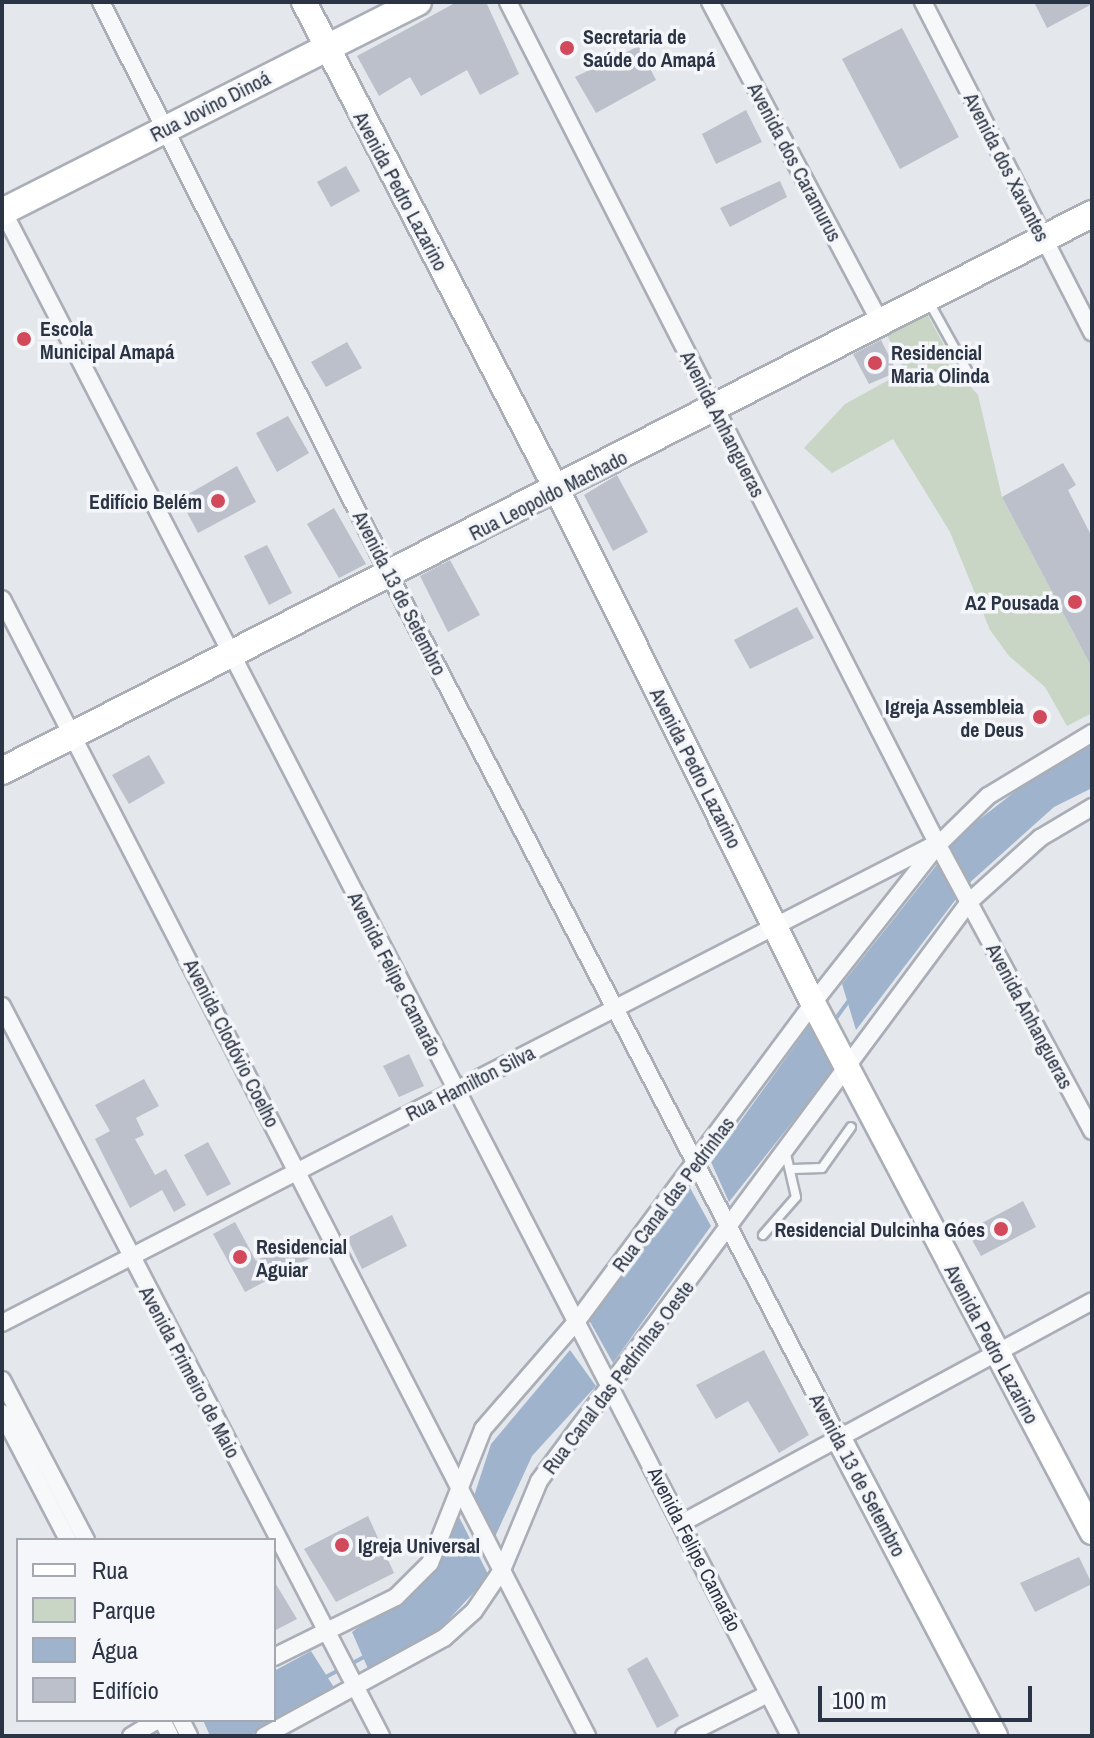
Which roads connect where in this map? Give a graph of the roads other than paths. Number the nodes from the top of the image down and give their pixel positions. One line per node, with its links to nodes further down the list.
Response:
1 (101, 2): 8 (street, Avenida 13 de Setembro)
2 (304, 2): 7 (main road, Avenida Pedro Lazarino)
3 (418, 2): 7 (main road, Rua Jovino Dinoá)
4 (508, 2): 16 (street, Avenida Anhangueras)
5 (710, 2): 13 (street, Avenida dos Caramurus)
6 (923, 2): 11 (street, Avenida dos Xavantes)
7 (326, 47): 8 (main road, Rua Jovino Dinoá); 17 (main road, Avenida Pedro Lazarino)
8 (166, 128): 9 (main road, Rua Jovino Dinoá); 18 (street, Avenida 13 de Setembro)
9 (3, 212): 20 (street, Avenida Felipe Camarão)
10 (1092, 214): 11 (main road, Rua Leopoldo Machado)
11 (1043, 238): 12 (main road, Rua Leopoldo Machado); 14 (street, Avenida dos Xavantes)
12 (927, 298): 13 (main road, Rua Leopoldo Machado); 15 (lane)
13 (880, 322): 16 (main road, Rua Leopoldo Machado)
14 (1092, 332)
15 (968, 372)
16 (715, 410): 17 (main road, Rua Leopoldo Machado); 25 (street, Avenida Anhangueras)
17 (557, 490): 18 (main road, Rua Leopoldo Machado); 27 (main road, Avenida Pedro Lazarino)
18 (390, 576): 20 (main road, Rua Leopoldo Machado); 30 (street, Avenida 13 de Setembro)
19 (2, 599): 22 (street, Avenida Clodóvio Coelho)
20 (236, 654): 22 (main road, Rua Leopoldo Machado); 32 (street, Avenida Felipe Camarão)
21 (1092, 733): 25 (street, Rua Canal das Pedrinhas)
22 (73, 735): 23 (main road, Rua Leopoldo Machado); 37 (street, Avenida Clodóvio Coelho)
23 (2, 771)
24 (1092, 807): 26 (street)
25 (939, 847): 26 (street, Avenida Anhangueras); 27 (street, Rua Hamilton Silva); 28 (street, Rua Canal das Pedrinhas)
26 (967, 899): 31 (street); 34 (street, Avenida Anhangueras)
27 (776, 928): 28 (main road, Avenida Pedro Lazarino); 30 (street, Rua Hamilton Silva)
28 (813, 1003): 31 (main road, Avenida Pedro Lazarino); 36 (street, Rua Canal das Pedrinhas)
29 (2, 1006): 40 (street, Avenida Primeiro de Maio)
30 (617, 1009): 32 (street, Rua Hamilton Silva); 36 (street, Avenida 13 de Setembro)
31 (846, 1064): 35 (street); 44 (main road, Avenida Pedro Lazarino)
32 (454, 1091): 37 (street, Rua Hamilton Silva); 43 (street, Avenida Felipe Camarão)
33 (851, 1127): 35 (lane)
34 (1092, 1131)
35 (790, 1162): 38 (street); 39 (lane)
36 (696, 1165): 38 (street, Avenida 13 de Setembro); 43 (street, Rua Canal das Pedrinhas)
37 (297, 1170): 40 (street, Rua Hamilton Silva); 49 (street, Avenida Clodóvio Coelho)
38 (727, 1221): 46 (street, Rua Canal das Pedrinhas Oeste); 48 (street, Avenida 13 de Setembro)
39 (763, 1235)
40 (129, 1257): 42 (street, Rua Hamilton Silva); 55 (street, Avenida Primeiro de Maio)
41 (1092, 1301): 44 (street)
42 (2, 1323)
43 (579, 1327): 46 (street, Avenida Felipe Camarão); 49 (street, Rua Canal das Pedrinhas)
44 (995, 1352): 48 (street); 51 (main road, Avenida Pedro Lazarino)
45 (2, 1380): 53 (street)
46 (607, 1382): 50 (street, Avenida Felipe Camarão); 54 (street, Rua Canal das Pedrinhas Oeste)
47 (2, 1413): 52 (street)
48 (837, 1435): 50 (street); 66 (main road, Avenida 13 de Setembro)
49 (459, 1489): 54 (street, Avenida Clodóvio Coelho); 55 (street, Rua Canal das Pedrinhas)
50 (682, 1523): 58 (street, Avenida Felipe Camarão)
51 (1092, 1532)
52 (67, 1538)
53 (85, 1538)
54 (499, 1565): 57 (street, Rua Canal das Pedrinhas Oeste); 63 (street)
55 (331, 1636): 56 (street, Rua Canal das Pedrinhas); 57 (street, Avenida Primeiro de Maio)
56 (276, 1656)
57 (355, 1682): 61 (street, Rua Canal das Pedrinhas Oeste); 62 (street, Avenida Primeiro de Maio)
58 (768, 1694): 64 (street); 65 (street, Avenida Felipe Camarão)
59 (173, 1727): 60 (street)
60 (131, 1736)
61 (264, 1736)
62 (381, 1736)
63 (587, 1736)
64 (684, 1736)
65 (790, 1736)
66 (995, 1736)

